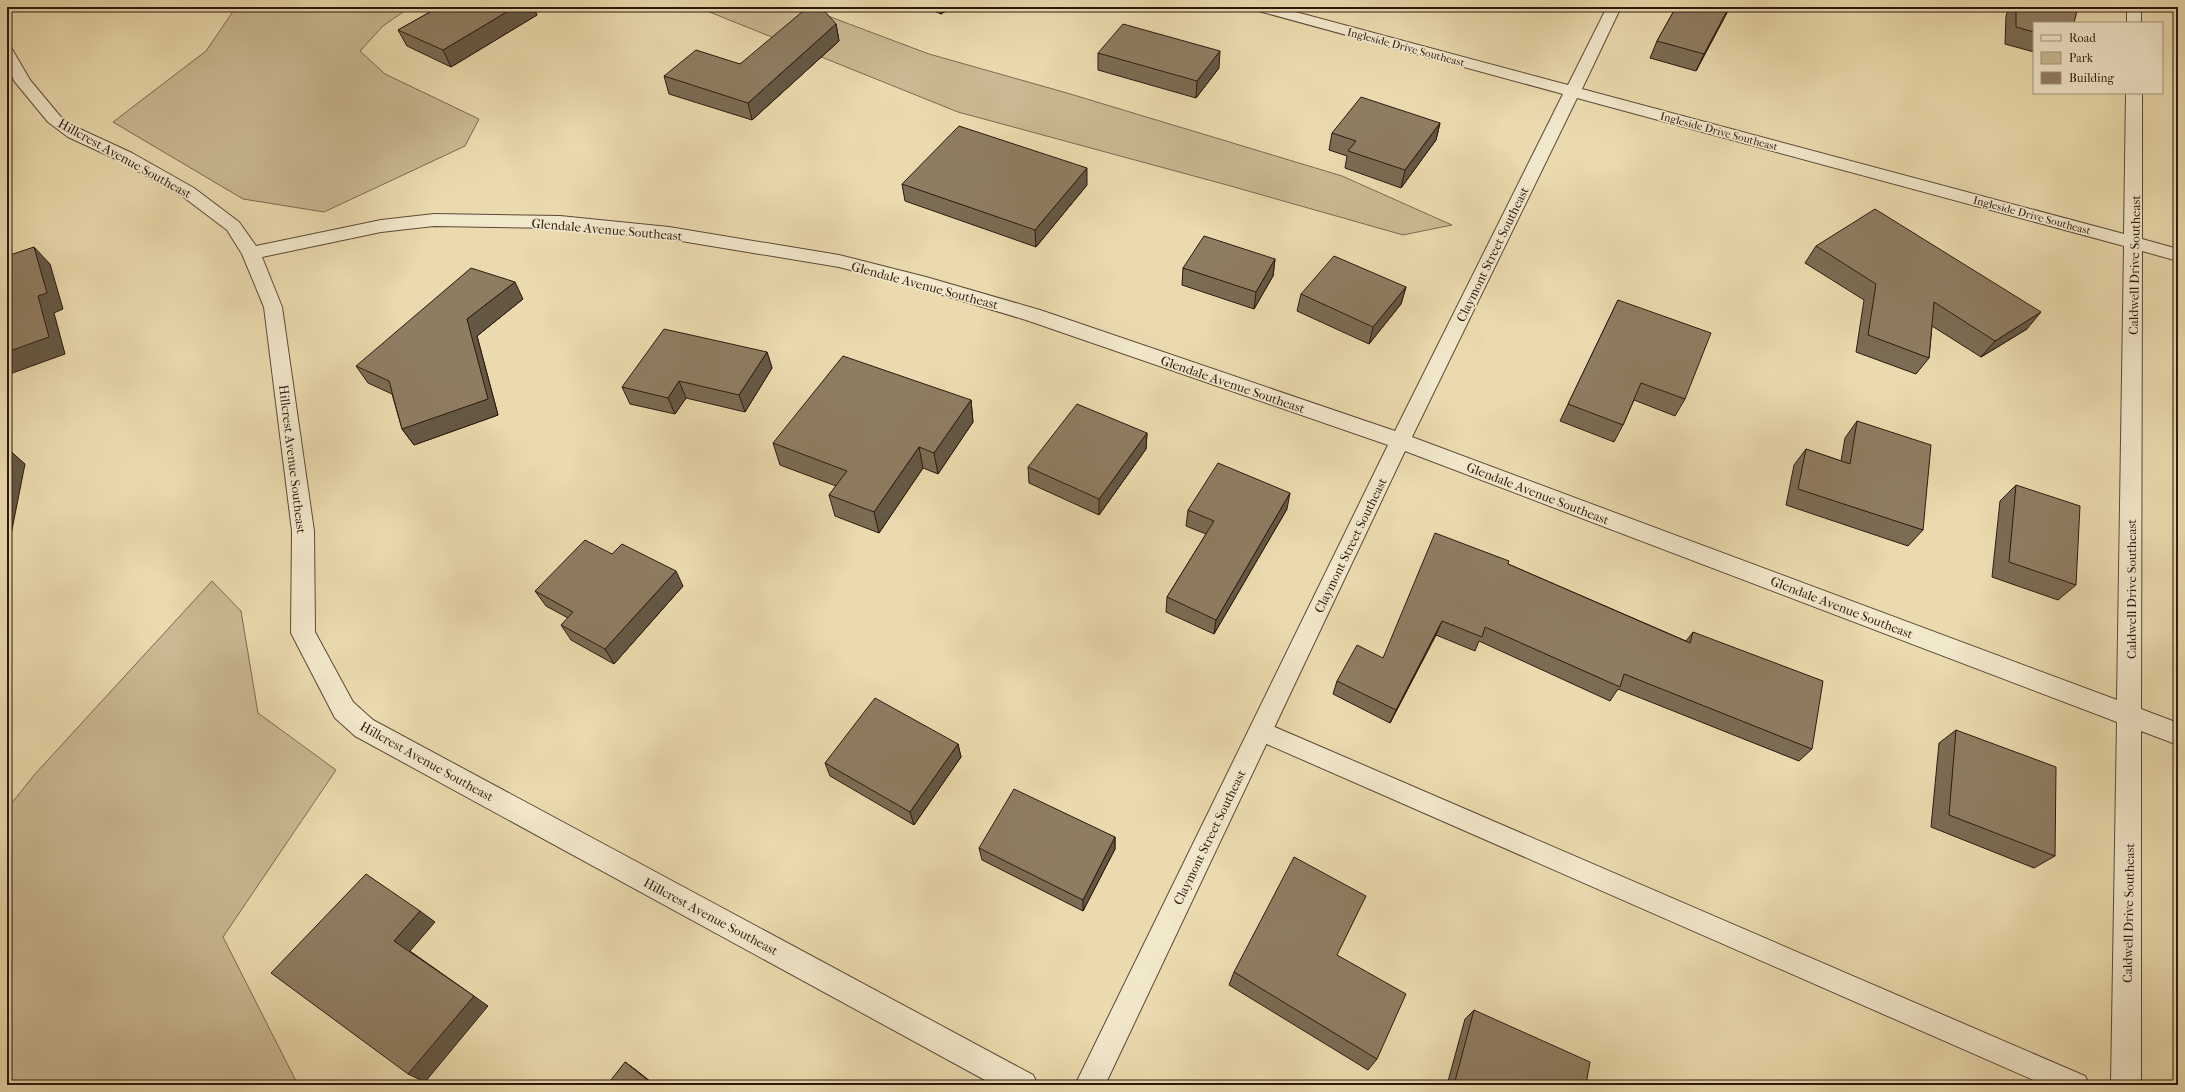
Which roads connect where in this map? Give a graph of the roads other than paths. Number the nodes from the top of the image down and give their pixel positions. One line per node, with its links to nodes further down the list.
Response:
1 (1260, 7): 6 (street, Ingleside Drive Southeast)
2 (1614, 7): 6 (street, Claymont Street Southeast)
3 (2134, 7): 4 (street)
4 (2134, 22)
5 (7, 52): 9 (street, Hillcrest Avenue Southeast)
6 (1571, 91): 8 (street, Ingleside Drive Southeast); 11 (street, Claymont Street Southeast)
7 (2134, 94): 8 (street, Caldwell Drive Southeast)
8 (2134, 243): 10 (street, Ingleside Drive Southeast); 12 (street, Caldwell Drive Southeast)
9 (251, 253): 11 (street, Glendale Avenue Southeast); 15 (street, Hillcrest Avenue Southeast)
10 (2178, 255)
11 (1400, 441): 12 (street, Glendale Avenue Southeast); 13 (street, Claymont Street Southeast)
12 (2130, 716): 14 (street, Glendale Avenue Southeast); 18 (street, Caldwell Drive Southeast)
13 (1261, 730): 16 (street, Claymont Street Southeast); 17 (lane)
14 (2178, 734)
15 (1023, 1085)
16 (1090, 1085)
17 (2076, 1085)
18 (2126, 1085)

